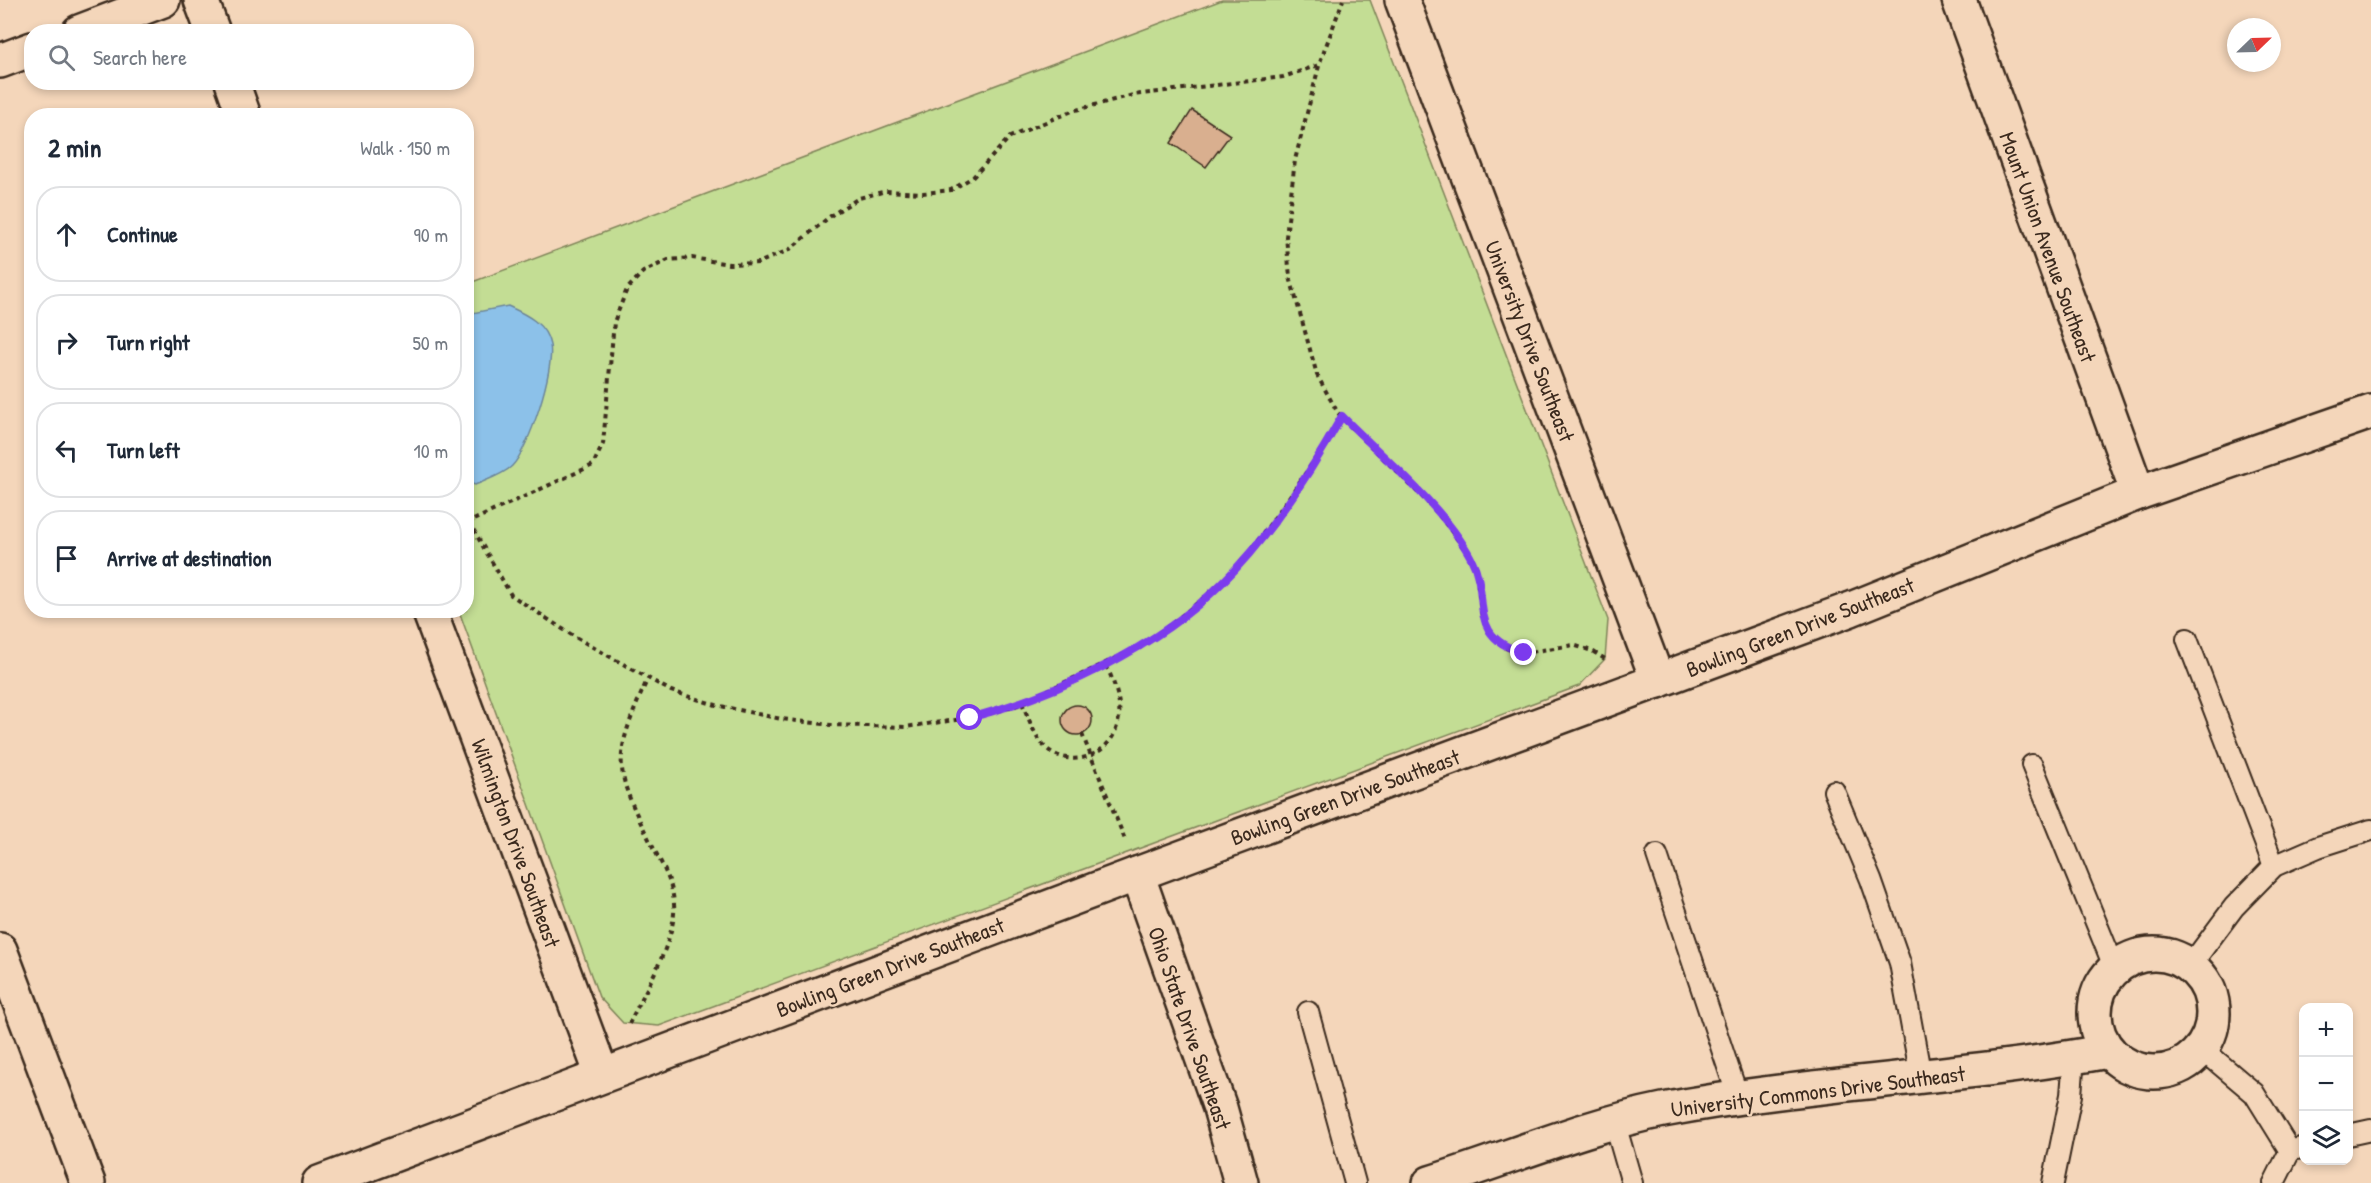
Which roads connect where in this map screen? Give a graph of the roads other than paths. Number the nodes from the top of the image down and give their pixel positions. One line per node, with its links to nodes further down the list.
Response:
1 (163, 0): 5 (street)
2 (201, 0): 6 (street)
3 (1402, 0): 15 (street, University Drive Southeast)
4 (1959, 0): 12 (street, Mount Union Avenue Southeast)
5 (100, 24)
6 (210, 24)
7 (24, 52): 8 (street)
8 (0, 61)
9 (235, 90): 10 (street)
10 (241, 108)
11 (2371, 412): 12 (street, Bowling Green Drive Southeast)
12 (2138, 493): 15 (street, Bowling Green Drive Southeast)
13 (432, 618): 29 (street, Wilmington Drive Southeast)
14 (2187, 639): 21 (lane)
15 (1658, 681): 20 (street, Bowling Green Drive Southeast)
16 (2032, 765): 24 (lane)
17 (1834, 791): 30 (lane)
18 (2371, 830): 21 (lane)
19 (1657, 855): 31 (lane)
20 (1132, 859): 29 (street, Bowling Green Drive Southeast); 38 (street, Ohio State Drive Southeast)
21 (2274, 866): 23 (lane)
22 (0, 950): 36 (street)
23 (2190, 966): 24 (street); 26 (street)
24 (2115, 969): 27 (street)
25 (1308, 1012): 39 (lane)
26 (2202, 1049): 27 (street); 35 (lane)
27 (2108, 1051): 28 (street, University Commons Drive Southeast)
28 (2074, 1057): 30 (street, University Commons Drive Southeast); 42 (lane)
29 (602, 1075): 37 (street, Bowling Green Drive Southeast)
30 (1921, 1077): 31 (street, University Commons Drive Southeast)
31 (1738, 1097): 32 (street, University Commons Drive Southeast)
32 (1615, 1124): 40 (street, University Commons Drive Southeast); 41 (lane)
33 (2371, 1130): 34 (lane)
34 (2353, 1134)
35 (2297, 1149): 43 (lane)
36 (88, 1183)
37 (319, 1183)
38 (1241, 1183)
39 (1355, 1183)
40 (1430, 1183)
41 (1632, 1183)
42 (2053, 1183)
43 (2274, 1183)

